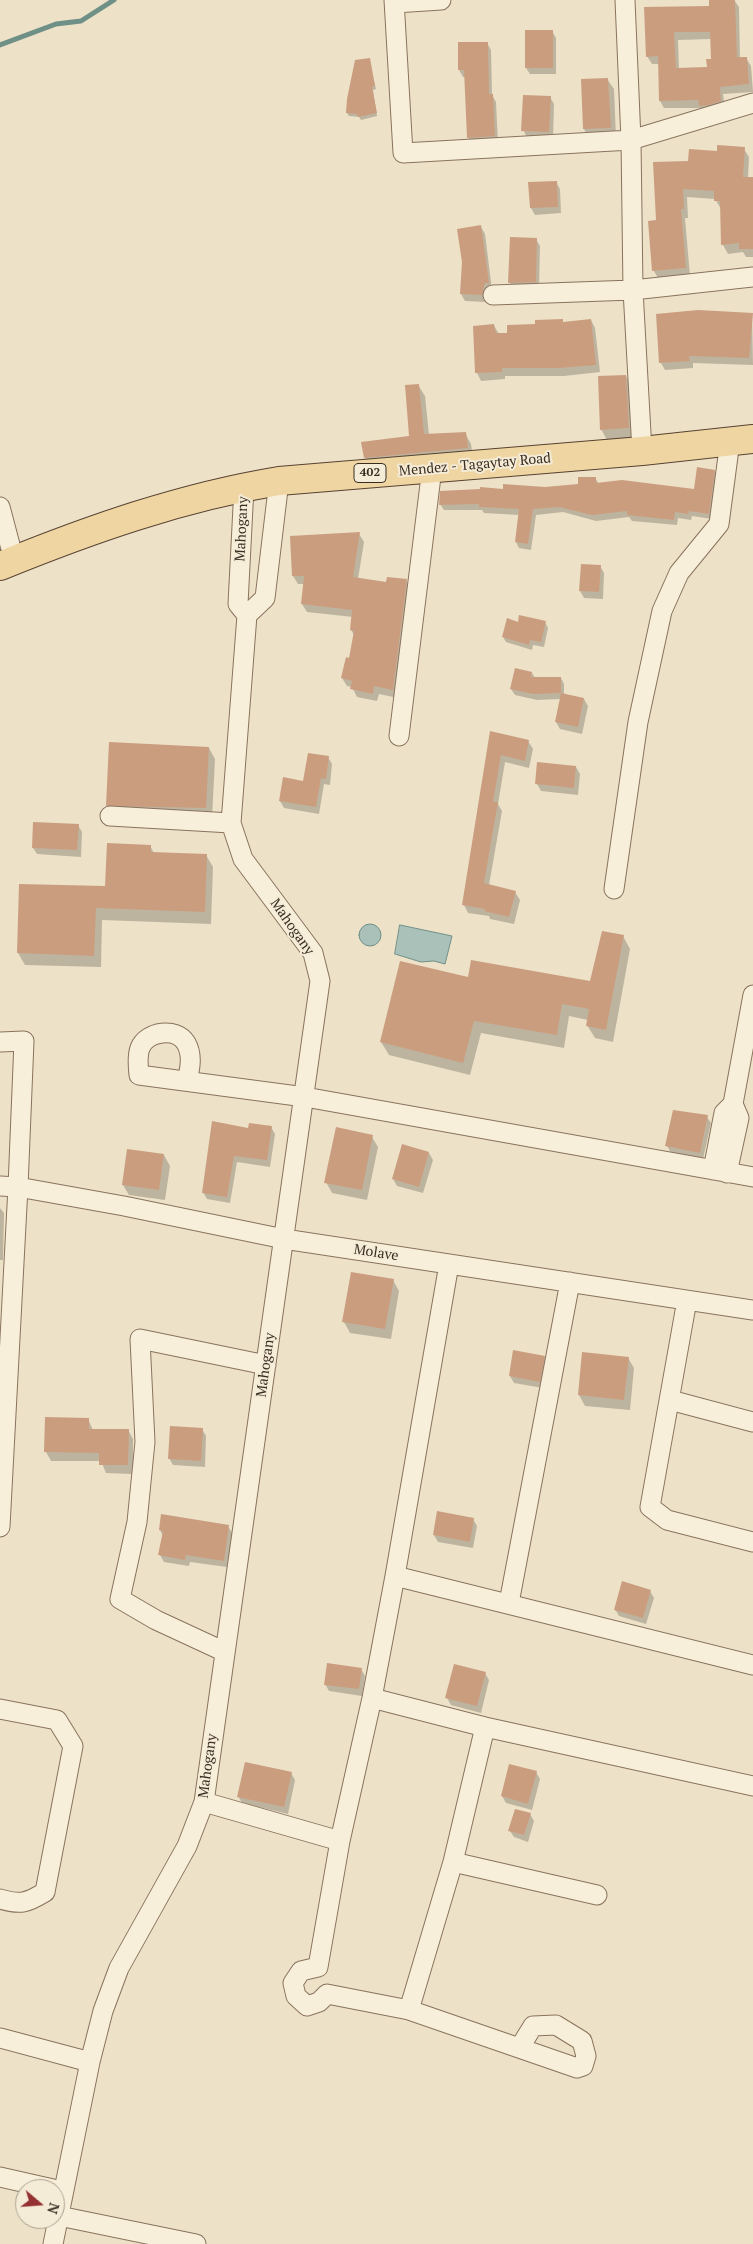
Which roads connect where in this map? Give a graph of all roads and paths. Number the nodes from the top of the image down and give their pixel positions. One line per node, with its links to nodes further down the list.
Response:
1 (441, 0): 3 (street)
2 (625, 0): 5 (street)
3 (394, 1): 5 (street)
4 (753, 103): 5 (street)
5 (631, 140): 7 (street)
6 (753, 277): 7 (street)
7 (633, 290): 8 (street); 10 (street)
8 (494, 295)
9 (741, 440): 10 (main road, Mendez - Tagaytay Road / 402); 22 (street)
10 (642, 451): 11 (main road, Mendez - Tagaytay Road / 402)
11 (432, 468): 12 (main road, Mendez - Tagaytay Road / 402); 19 (street)
12 (279, 481): 13 (main road, Mendez - Tagaytay Road / 402); 16 (street)
13 (244, 487): 15 (street, Mahogany); 17 (main road, Mendez - Tagaytay Road / 402)
14 (0, 507): 17 (street)
15 (241, 538): 16 (street); 18 (street, Mahogany)
16 (272, 540): 18 (street)
17 (7, 563)
18 (247, 616): 21 (street, Mahogany)
19 (399, 736)
20 (110, 816): 21 (street)
21 (232, 823): 26 (street, Mahogany)
22 (614, 890)
23 (753, 995): 27 (street)
24 (0, 1042): 29 (street)
25 (187, 1081): 26 (street)
26 (305, 1097): 27 (street); 30 (street, Mahogany)
27 (720, 1171): 28 (street)
28 (753, 1177)
29 (9, 1186): 30 (street, Molave); 35 (street)
30 (284, 1239): 31 (street, Molave); 36 (street, Mahogany)
31 (450, 1264): 32 (street, Molave); 41 (street)
32 (570, 1282): 33 (street, Molave); 42 (street)
33 (688, 1300): 34 (street, Molave); 37 (street)
34 (753, 1310)
35 (5, 1333): 39 (street)
36 (266, 1365): 43 (street, Mahogany); 43 (street)
37 (670, 1400): 38 (street); 40 (street)
38 (753, 1422)
39 (0, 1528)
40 (753, 1542)
41 (395, 1576): 42 (street); 45 (street)
42 (509, 1604): 44 (street)
43 (224, 1652): 49 (street, Mahogany)
44 (753, 1665)
45 (372, 1698): 47 (street); 50 (street)
46 (0, 1708): 53 (street)
47 (485, 1727): 48 (street); 51 (street)
48 (753, 1786)
49 (204, 1802): 50 (street); 59 (street, Mahogany)
50 (340, 1841): 54 (street)
51 (453, 1862): 52 (street); 56 (street)
52 (597, 1895)
53 (0, 1899)
54 (318, 1967): 55 (street); 55 (street)
55 (328, 1994): 56 (street)
56 (409, 2010): 58 (street)
57 (0, 2038): 59 (street)
58 (520, 2047)
59 (90, 2062): 61 (street, Mahogany)
60 (0, 2177): 62 (street)
61 (61, 2179)
62 (15, 2180)
63 (65, 2217): 66 (street)
64 (56, 2229): 65 (street, Mahogany)
65 (53, 2244)
66 (192, 2244)

